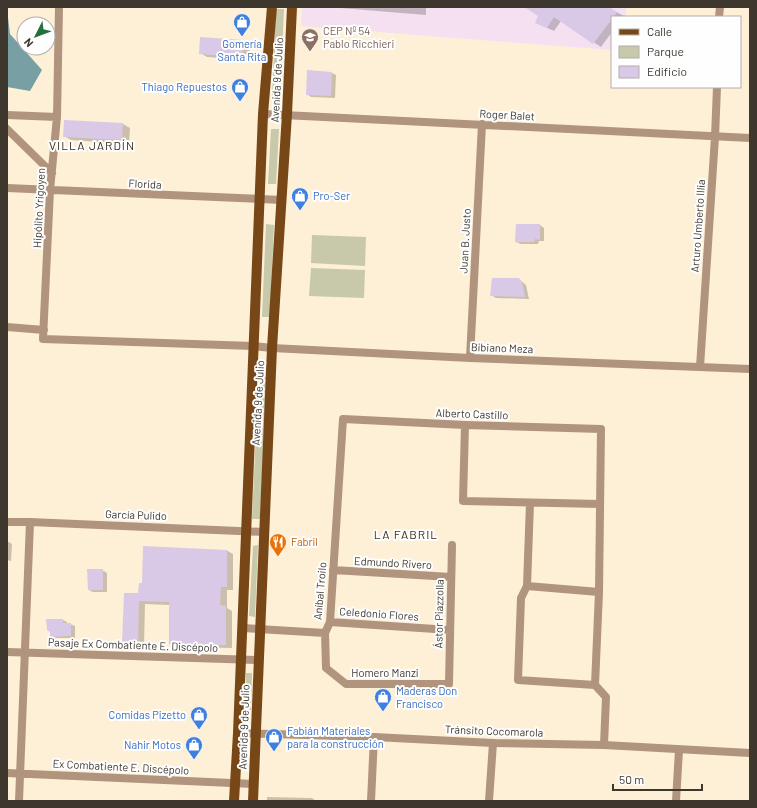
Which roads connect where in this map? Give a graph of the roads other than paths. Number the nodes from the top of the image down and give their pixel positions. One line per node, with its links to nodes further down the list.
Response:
1 (59, 7): 8 (street, Hipólito Yrigoyen)
2 (272, 7): 5 (main road, Avenida 9 de Julio)
3 (292, 7): 6 (main road, Avenida 9 de Julio)
4 (717, 88): 11 (street, Arturo Umberto Illia)
5 (263, 114): 6 (street, Roger Balet); 16 (main road, Avenida 9 de Julio)
6 (287, 114): 9 (street, Roger Balet); 17 (main road, Avenida 9 de Julio)
7 (7, 115): 8 (street)
8 (57, 117): 13 (street, Hipólito Yrigoyen)
9 (482, 124): 11 (street, Roger Balet); 23 (street, Juan B. Justo)
10 (7, 129): 13 (street)
11 (715, 137): 12 (street, Roger Balet); 24 (street, Arturo Umberto Illia)
12 (750, 138)
13 (52, 173): 15 (street, Hipólito Yrigoyen)
14 (7, 188): 15 (street, Florida)
15 (50, 190): 16 (street, Florida); 19 (street, Hipólito Yrigoyen)
16 (259, 200): 17 (street, Florida); 21 (main road, Avenida 9 de Julio)
17 (282, 200): 22 (main road, Avenida 9 de Julio)
18 (7, 328): 19 (street)
19 (44, 330): 20 (street, Hipólito Yrigoyen)
20 (43, 339): 21 (street, Bibiano Meza)
21 (253, 346): 22 (street, Bibiano Meza); 32 (main road, Avenida 9 de Julio)
22 (272, 348): 23 (street, Bibiano Meza); 33 (main road, Avenida 9 de Julio)
23 (470, 358): 24 (street, Bibiano Meza)
24 (700, 367): 25 (street, Bibiano Meza)
25 (750, 369)
26 (343, 419): 27 (street, Alberto Castillo); 35 (street, Aníbal Troilo)
27 (465, 425): 28 (street); 29 (street, Alberto Castillo)
28 (530, 503): 29 (street); 37 (street)
29 (600, 504): 38 (street)
30 (7, 522): 31 (street, García Pulido)
31 (30, 522): 32 (street, García Pulido); 45 (street)
32 (246, 531): 33 (street, García Pulido); 40 (main road, Avenida 9 de Julio)
33 (264, 532): 41 (main road, Avenida 9 de Julio)
34 (452, 545): 36 (street, Ástor Piazzolla)
35 (333, 570): 36 (street, Edmundo Rivero); 39 (street, Aníbal Troilo)
36 (451, 577): 42 (street, Ástor Piazzolla)
37 (527, 586): 38 (street); 50 (street)
38 (599, 592): 50 (street)
39 (330, 622): 42 (street, Celedonio Flores); 43 (street, Aníbal Troilo)
40 (242, 628): 41 (street); 46 (main road, Avenida 9 de Julio)
41 (259, 629): 43 (street); 47 (main road, Avenida 9 de Julio)
42 (450, 630): 49 (street, Ástor Piazzolla)
43 (325, 633): 48 (street, Aníbal Troilo)
44 (7, 652): 45 (street, Pasaje Ex Combatiente E. Discépolo)
45 (26, 653): 46 (street, Pasaje Ex Combatiente E. Discépolo); 59 (street)
46 (241, 659): 47 (street, Pasaje Ex Combatiente E. Discépolo); 51 (main road, Avenida 9 de Julio)
47 (258, 660): 52 (main road, Avenida 9 de Julio)
48 (326, 668): 49 (street, Homero Manzi)
49 (449, 684)
50 (595, 685): 55 (street)
51 (238, 733): 52 (street, Tránsito Cocomarola); 60 (main road, Avenida 9 de Julio)
52 (256, 733): 53 (street, Tránsito Cocomarola); 61 (main road, Avenida 9 de Julio)
53 (374, 736): 54 (street, Tránsito Cocomarola); 65 (street)
54 (493, 742): 55 (street, Tránsito Cocomarola); 66 (street)
55 (604, 745): 56 (street, Tránsito Cocomarola)
56 (679, 750): 57 (street, Tránsito Cocomarola); 67 (street)
57 (750, 754)
58 (7, 773): 59 (street, Ex Combatiente E. Discépolo)
59 (21, 773): 60 (street, Ex Combatiente E. Discépolo); 62 (street)
60 (235, 783): 61 (street, Ex Combatiente E. Discépolo); 63 (main road, Avenida 9 de Julio)
61 (254, 784): 64 (main road, Avenida 9 de Julio)
62 (19, 801)
63 (234, 801)
64 (253, 801)
65 (371, 801)
66 (489, 801)
67 (676, 801)

